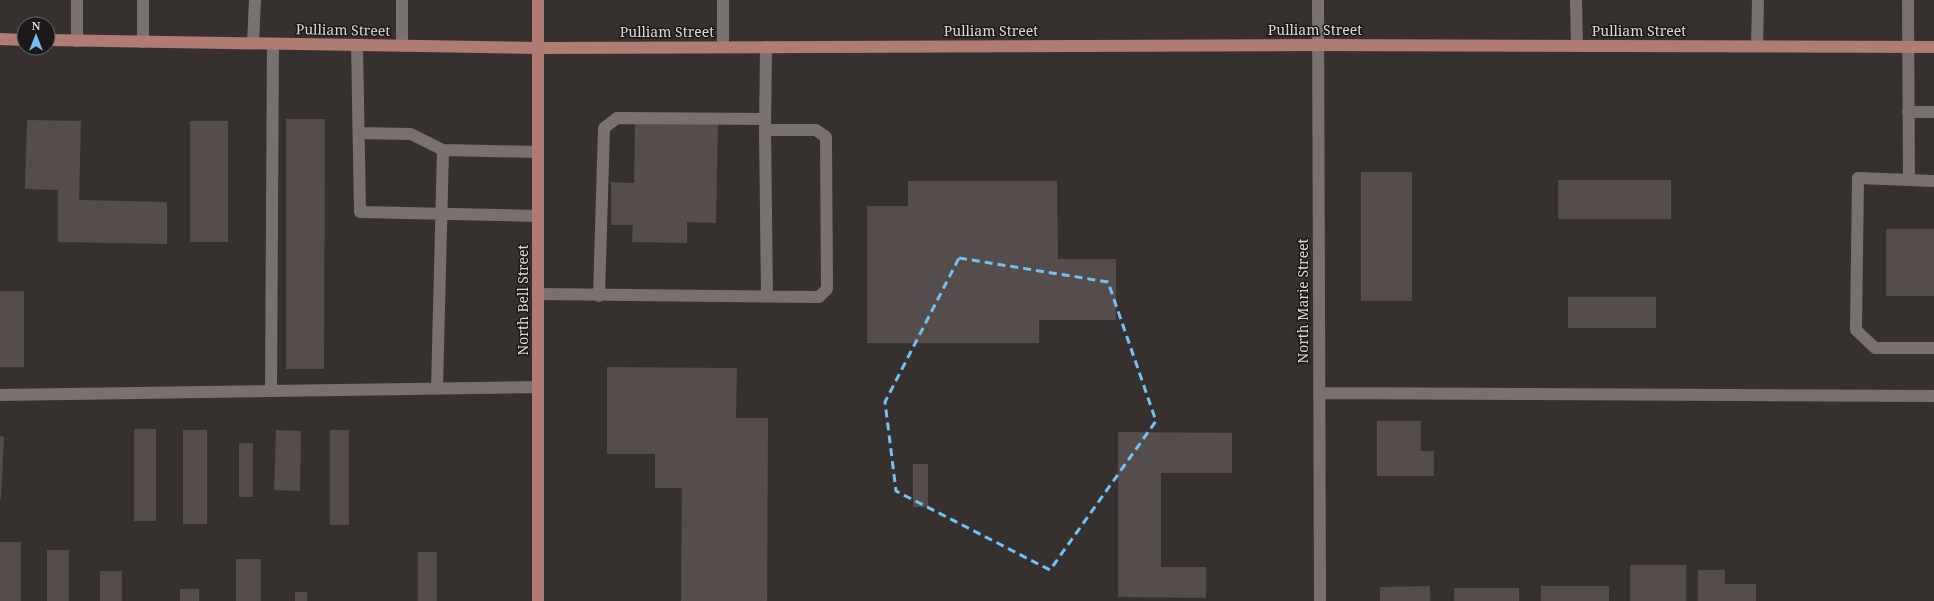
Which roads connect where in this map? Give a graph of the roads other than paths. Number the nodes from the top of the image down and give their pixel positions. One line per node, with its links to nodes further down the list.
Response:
1 (77, 0): 14 (street)
2 (143, 0): 15 (street)
3 (255, 0): 16 (street)
4 (402, 0): 20 (street)
5 (538, 0): 27 (main road, North Bell Street)
6 (723, 0): 23 (street)
7 (1318, 0): 19 (street, North Marie Street)
8 (1576, 0): 21 (street)
9 (1758, 0): 22 (street)
10 (1908, 0): 25 (street)
11 (0, 39): 12 (main road)
12 (16, 40)
13 (56, 40): 14 (main road, Pulliam Street)
14 (77, 41): 15 (main road, Pulliam Street)
15 (143, 42): 16 (main road, Pulliam Street)
16 (253, 43): 17 (main road, Pulliam Street)
17 (273, 44): 18 (main road, Pulliam Street); 44 (street)
18 (357, 45): 20 (main road, Pulliam Street); 31 (street)
19 (1317, 45): 21 (main road, Pulliam Street); 24 (main road, Pulliam Street); 45 (street, North Marie Street)
20 (402, 46): 27 (main road, Pulliam Street)
21 (1577, 46): 22 (main road, Pulliam Street)
22 (1756, 46): 25 (main road, Pulliam Street)
23 (723, 47): 24 (main road, Pulliam Street); 27 (main road, Pulliam Street)
24 (766, 47): 30 (street)
25 (1908, 47): 26 (main road, Pulliam Street); 28 (street)
26 (1934, 47)
27 (538, 48): 33 (main road, North Bell Street)
28 (1908, 112): 29 (street); 34 (street)
29 (1934, 112)
30 (765, 125): 39 (street); 40 (street); 40 (street)
31 (359, 133): 32 (street); 36 (street)
32 (443, 150): 33 (street); 36 (street)
33 (538, 152): 37 (main road, North Bell Street)
34 (1909, 180): 35 (street); 41 (street)
35 (1934, 181)
36 (442, 214): 37 (street); 42 (street)
37 (538, 216): 38 (main road, North Bell Street)
38 (538, 294): 39 (street); 43 (main road, North Bell Street)
39 (599, 296): 40 (street)
40 (767, 297)
41 (1934, 348)
42 (437, 388): 43 (street); 44 (street)
43 (538, 388): 48 (main road, North Bell Street)
44 (271, 391): 46 (street)
45 (1319, 394): 47 (street); 49 (street, North Marie Street)
46 (0, 395)
47 (1934, 396)
48 (538, 601)
49 (1320, 601)

